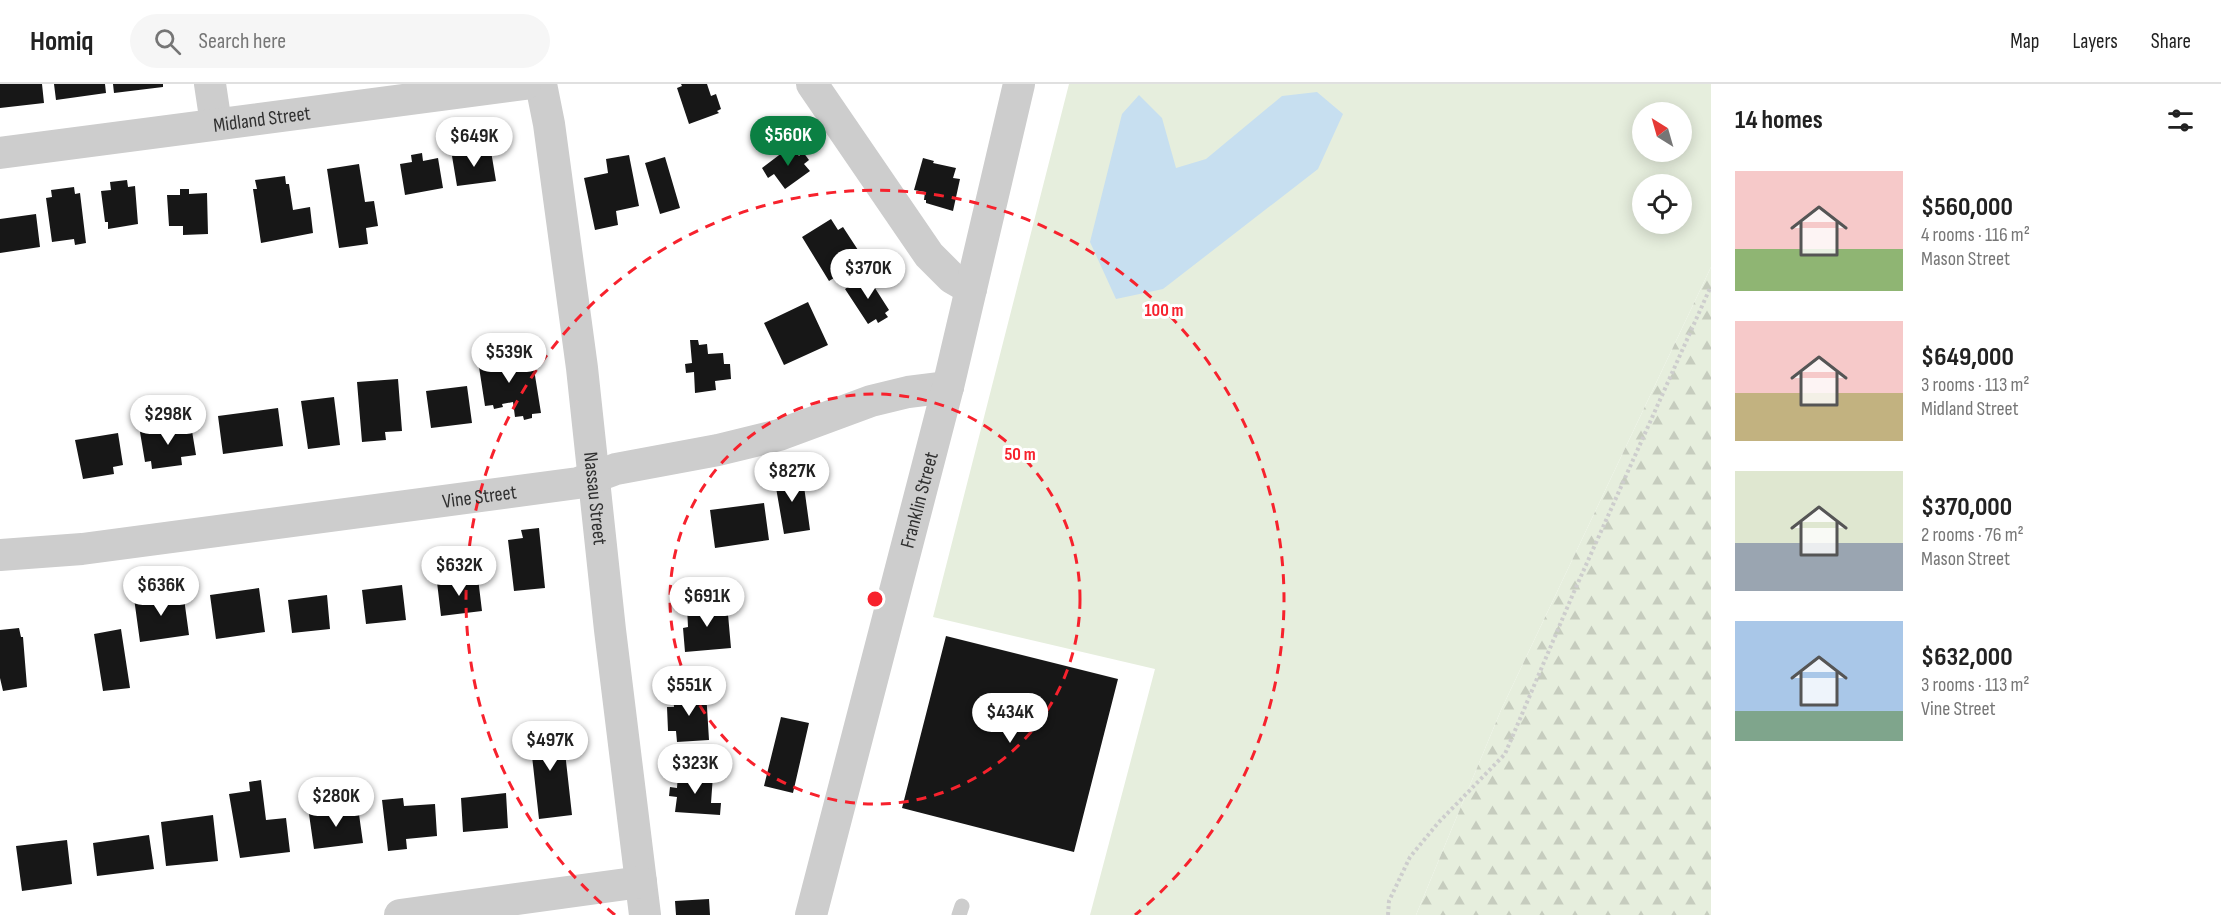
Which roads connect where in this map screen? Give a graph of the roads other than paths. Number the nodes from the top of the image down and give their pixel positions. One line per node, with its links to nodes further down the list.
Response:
1 (210, 84): 6 (street)
2 (525, 84): 6 (street, Midland Street)
3 (541, 84): 10 (street, Nassau Street)
4 (812, 84): 8 (street)
5 (1019, 84): 8 (street, Franklin Street)
6 (216, 124): 7 (street, Midland Street)
7 (0, 153)
8 (971, 289): 9 (street, Franklin Street)
9 (948, 387): 10 (street, Vine Street); 15 (street, Franklin Street)
10 (594, 478): 11 (street, Vine Street); 12 (street, Nassau Street)
11 (0, 555)
12 (641, 882): 13 (street); 14 (street, Nassau Street)
13 (400, 915)
14 (645, 915)
15 (811, 915)

